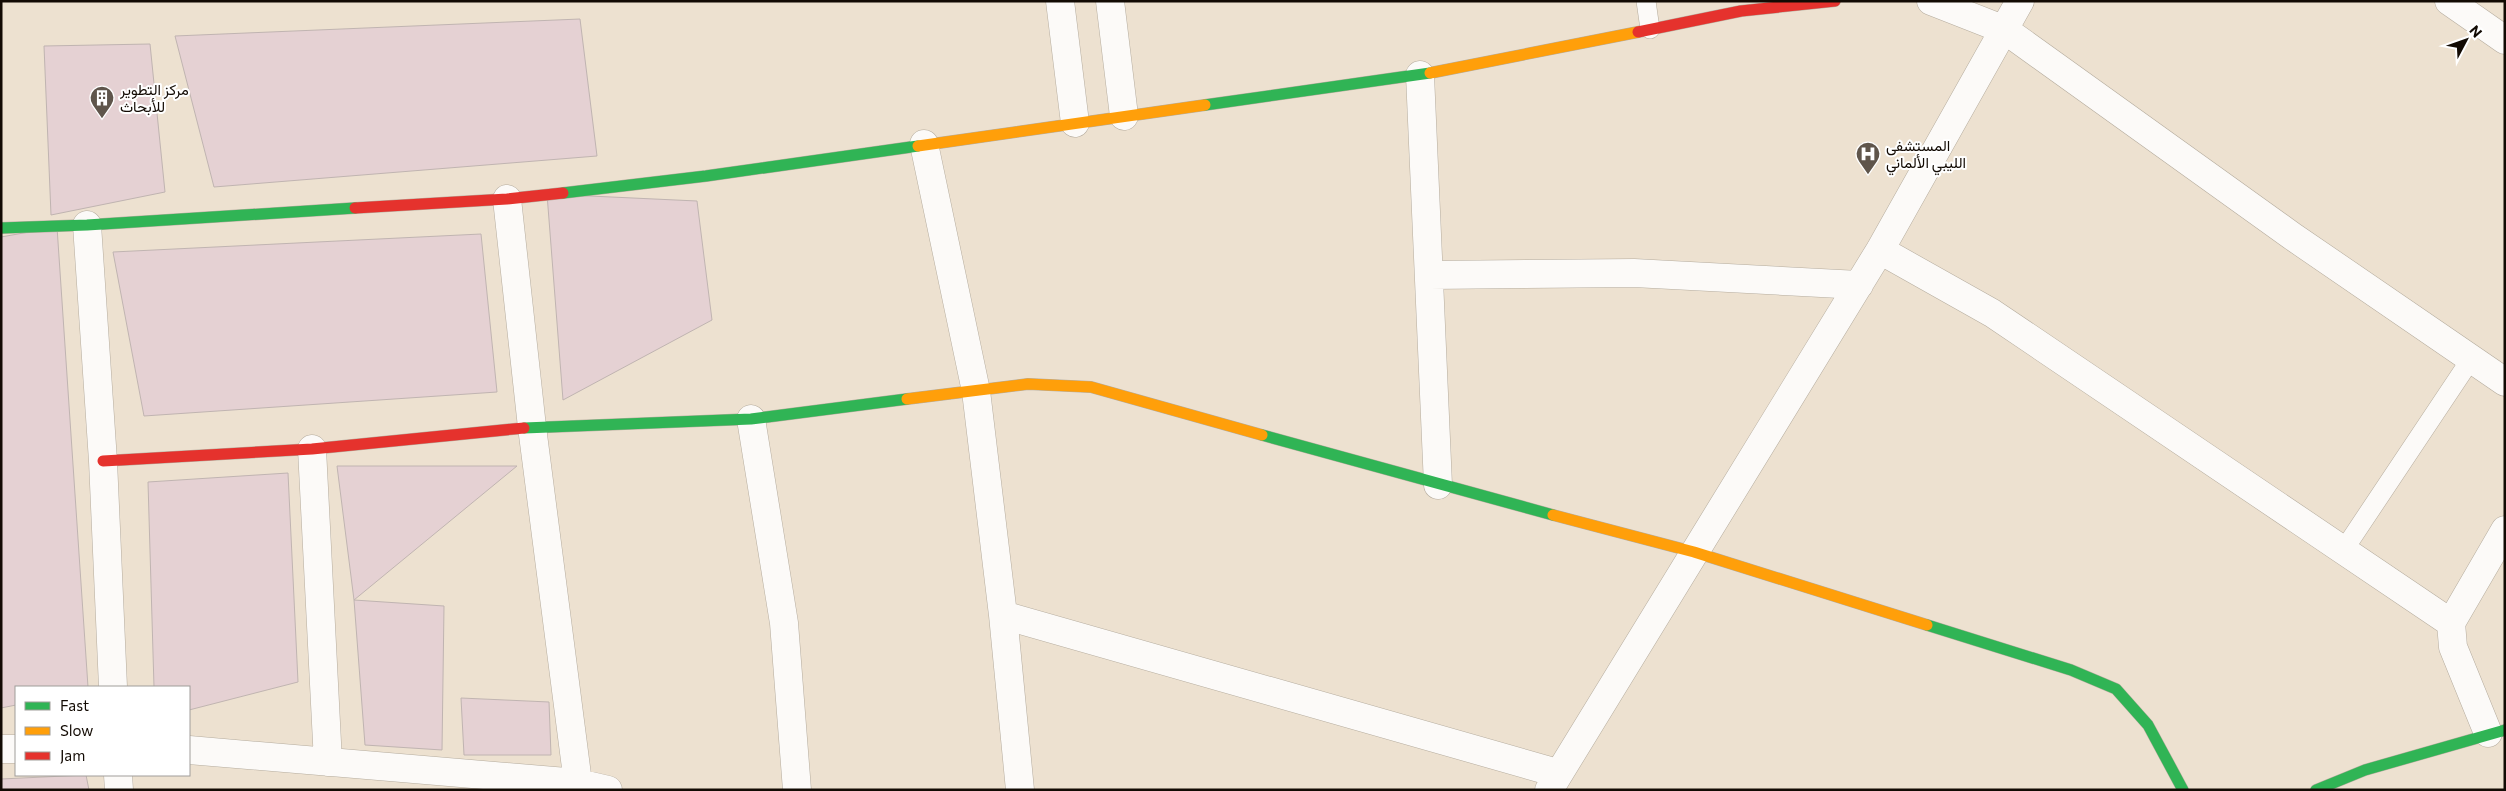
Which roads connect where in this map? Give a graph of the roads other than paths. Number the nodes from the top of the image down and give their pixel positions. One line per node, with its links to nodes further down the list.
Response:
1 (1060, 1): 15 (street)
2 (1110, 1): 14 (street)
3 (1646, 1): 10 (lane)
4 (1835, 1): 8 (street)
5 (1931, 1): 9 (street)
6 (2020, 1): 11 (street)
7 (2449, 1): 12 (street)
8 (1740, 6): 10 (street)
9 (1969, 8): 11 (street)
10 (1650, 30): 13 (street)
11 (2005, 30): 20 (street); 23 (street)
12 (2505, 40)
13 (1420, 75): 14 (street); 21 (street)
14 (1124, 116): 15 (street)
15 (1075, 123): 16 (street)
16 (924, 144): 17 (street); 25 (street)
17 (506, 199): 18 (street); 27 (street)
18 (87, 225): 19 (street); 29 (street)
19 (1, 228)
20 (1880, 250): 22 (street); 32 (street)
21 (1430, 275): 22 (street); 30 (street)
22 (1859, 285): 33 (street)
23 (2471, 359): 24 (street); 32 (lane)
24 (2505, 382)
25 (976, 391): 26 (street); 30 (street); 34 (street)
26 (752, 419): 27 (street); 47 (street)
27 (532, 427): 28 (street); 44 (street)
28 (312, 450): 29 (street); 41 (street)
29 (103, 461): 36 (street)
30 (1438, 485): 33 (street)
31 (2504, 533): 35 (street)
32 (2343, 551): 35 (street)
33 (1694, 552): 43 (street); 49 (street)
34 (1003, 615): 43 (street); 48 (street)
35 (2451, 623): 37 (street)
36 (114, 686)
37 (2496, 732): 50 (street)
38 (1, 749): 39 (street)
39 (15, 749)
40 (190, 750): 41 (street)
41 (328, 762): 44 (street)
42 (118, 776): 45 (street)
43 (1553, 782)
44 (577, 786): 46 (street)
45 (119, 790)
46 (608, 790)
47 (797, 790)
48 (1020, 790)
49 (2183, 790)
50 (2316, 790)

